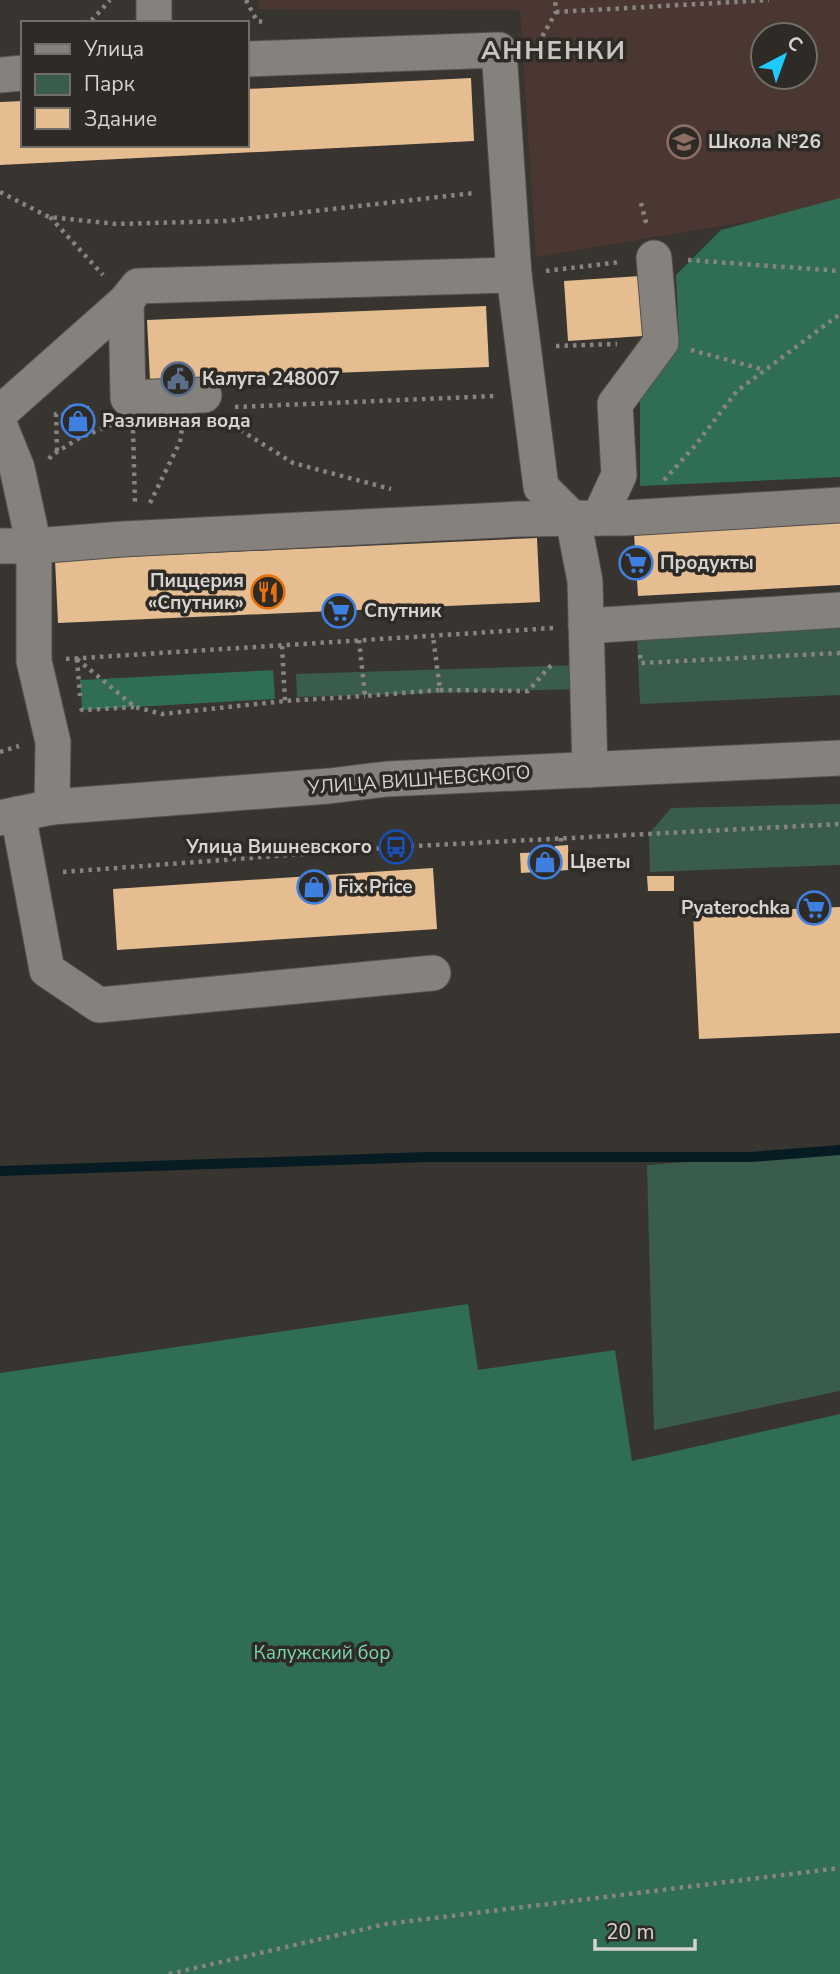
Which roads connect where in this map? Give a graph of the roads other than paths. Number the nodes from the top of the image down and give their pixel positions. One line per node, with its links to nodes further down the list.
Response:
1 (154, 0): 2 (street)
2 (154, 21)
3 (248, 59): 7 (street)
4 (21, 73): 5 (street)
5 (0, 75)
6 (654, 258): 14 (street)
7 (514, 275): 8 (street); 14 (street)
8 (126, 301): 9 (street); 10 (street)
9 (199, 400)
10 (0, 413)
11 (0, 426): 12 (street)
12 (11, 494): 15 (street)
13 (840, 505): 14 (street)
14 (599, 518): 15 (street); 17 (street)
15 (17, 546): 20 (street)
16 (840, 610): 17 (street)
17 (586, 626): 19 (street)
18 (840, 758): 19 (street, УЛИЦА ВИШНЕВСКОГО)
19 (590, 770): 20 (street, УЛИЦА ВИШНЕВСКОГО)
20 (52, 807): 21 (street, УЛИЦА ВИШНЕВСКОГО)
21 (9, 816): 22 (street)
22 (433, 973)

